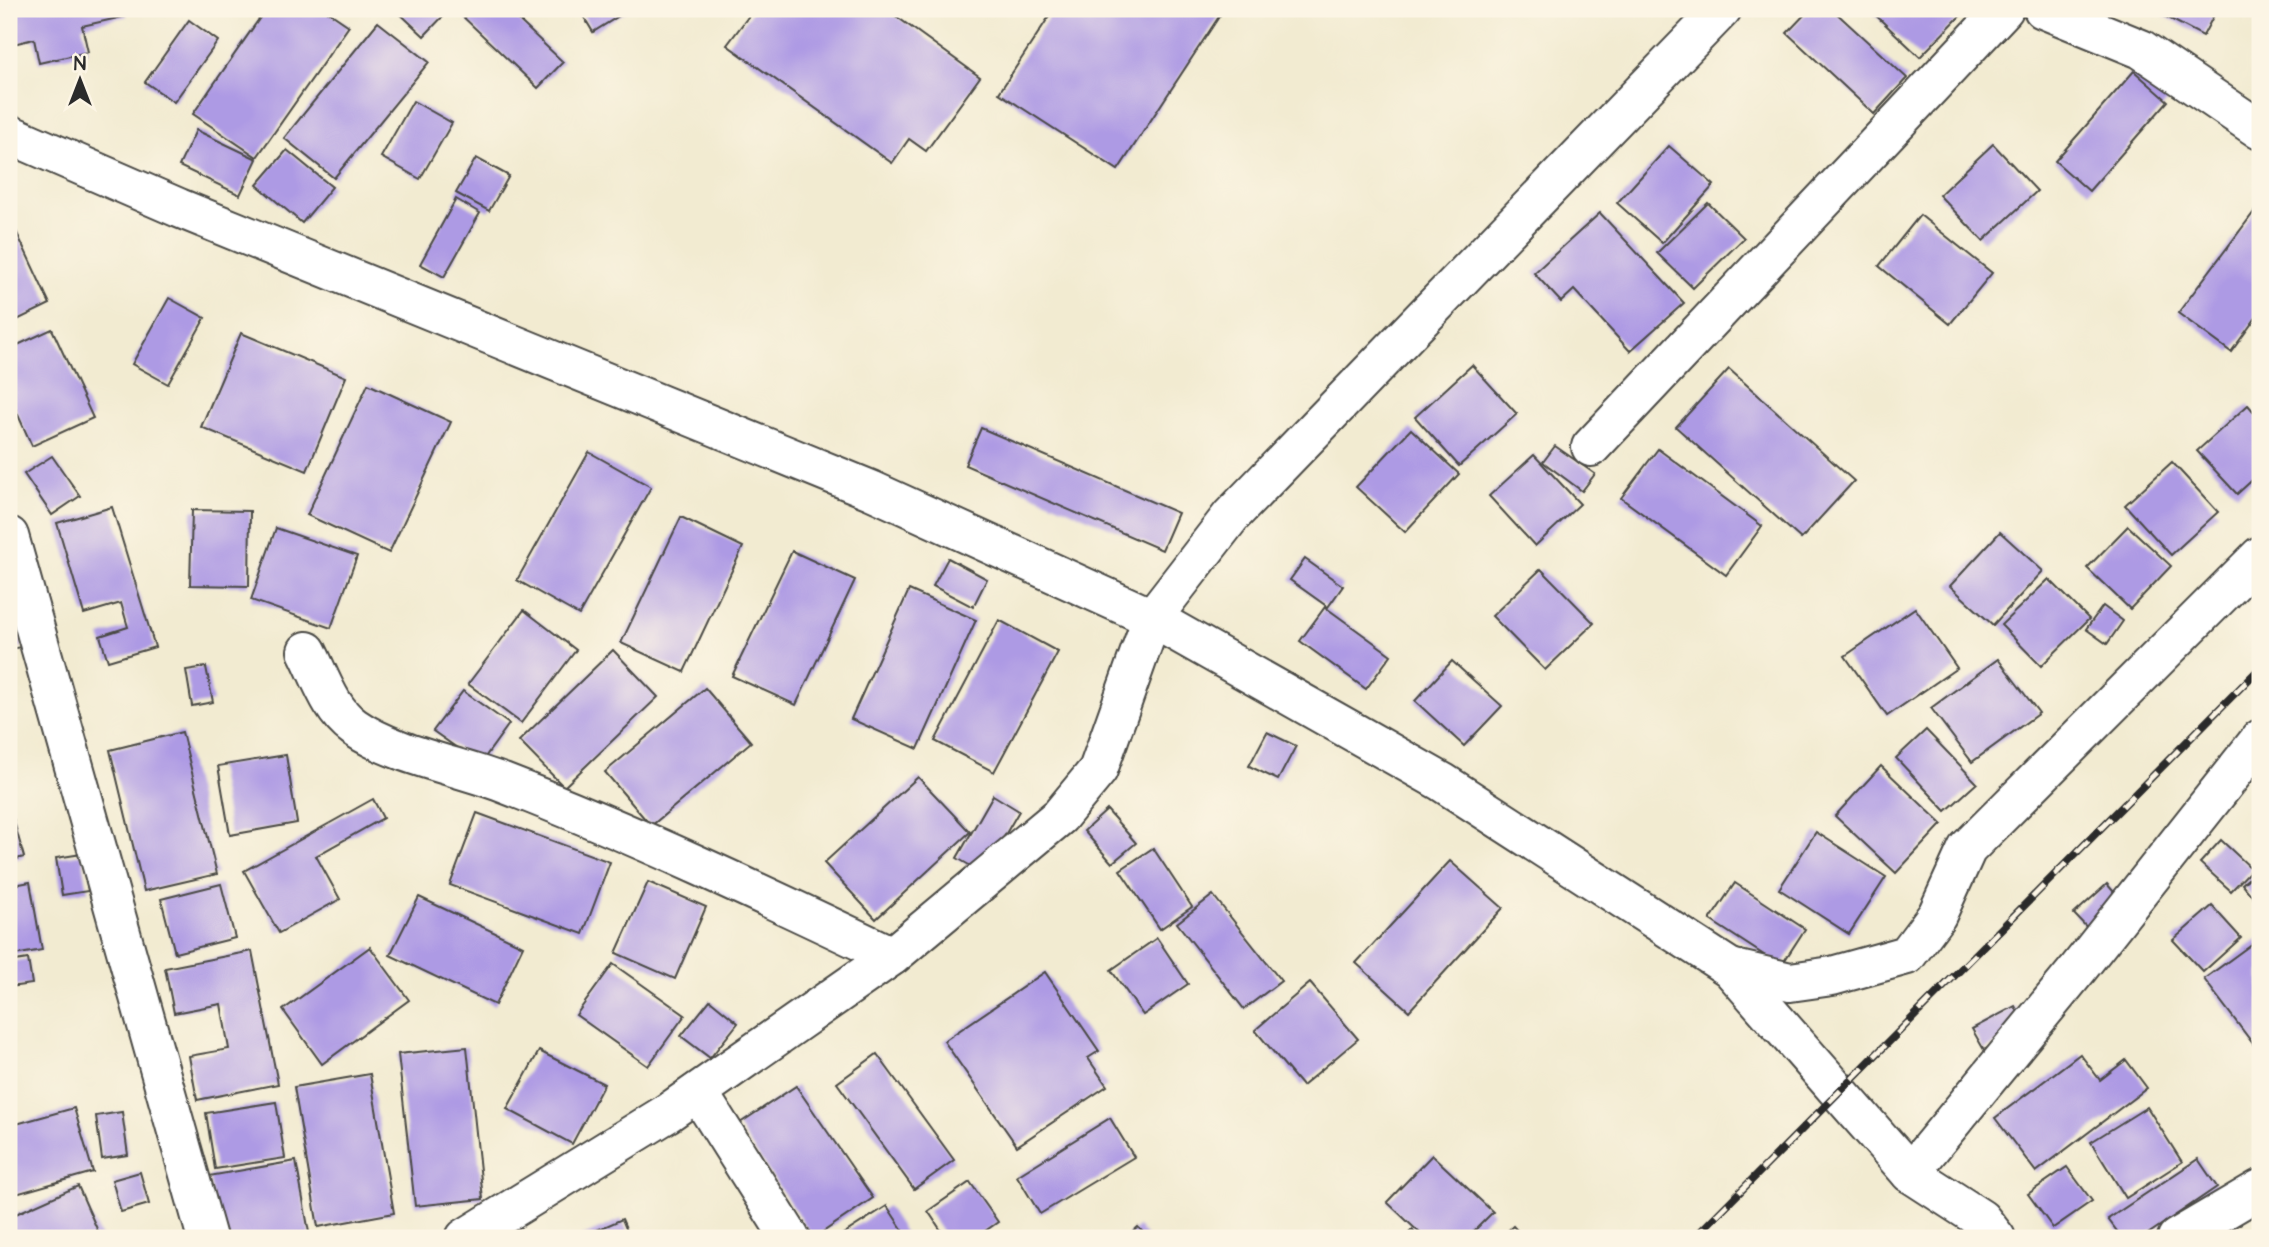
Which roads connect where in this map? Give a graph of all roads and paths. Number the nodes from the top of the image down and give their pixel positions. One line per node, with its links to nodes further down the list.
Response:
1 (1721, 9): 9 (street)
2 (2004, 9): 6 (street)
3 (2043, 9): 4 (street)
4 (2260, 130)
5 (9, 134): 9 (street)
6 (1591, 447)
7 (9, 536): 17 (street)
8 (2260, 556): 13 (street)
9 (1153, 618): 12 (street); 13 (street)
10 (307, 651): 12 (street)
11 (2260, 739): 15 (street)
12 (892, 956): 14 (street)
13 (1730, 968): 15 (street)
14 (698, 1092): 18 (street); 19 (street)
15 (1910, 1173): 20 (street)
16 (2260, 1189): 21 (street)
17 (207, 1238)
18 (465, 1238)
19 (790, 1238)
20 (1996, 1238)
21 (2177, 1238)

